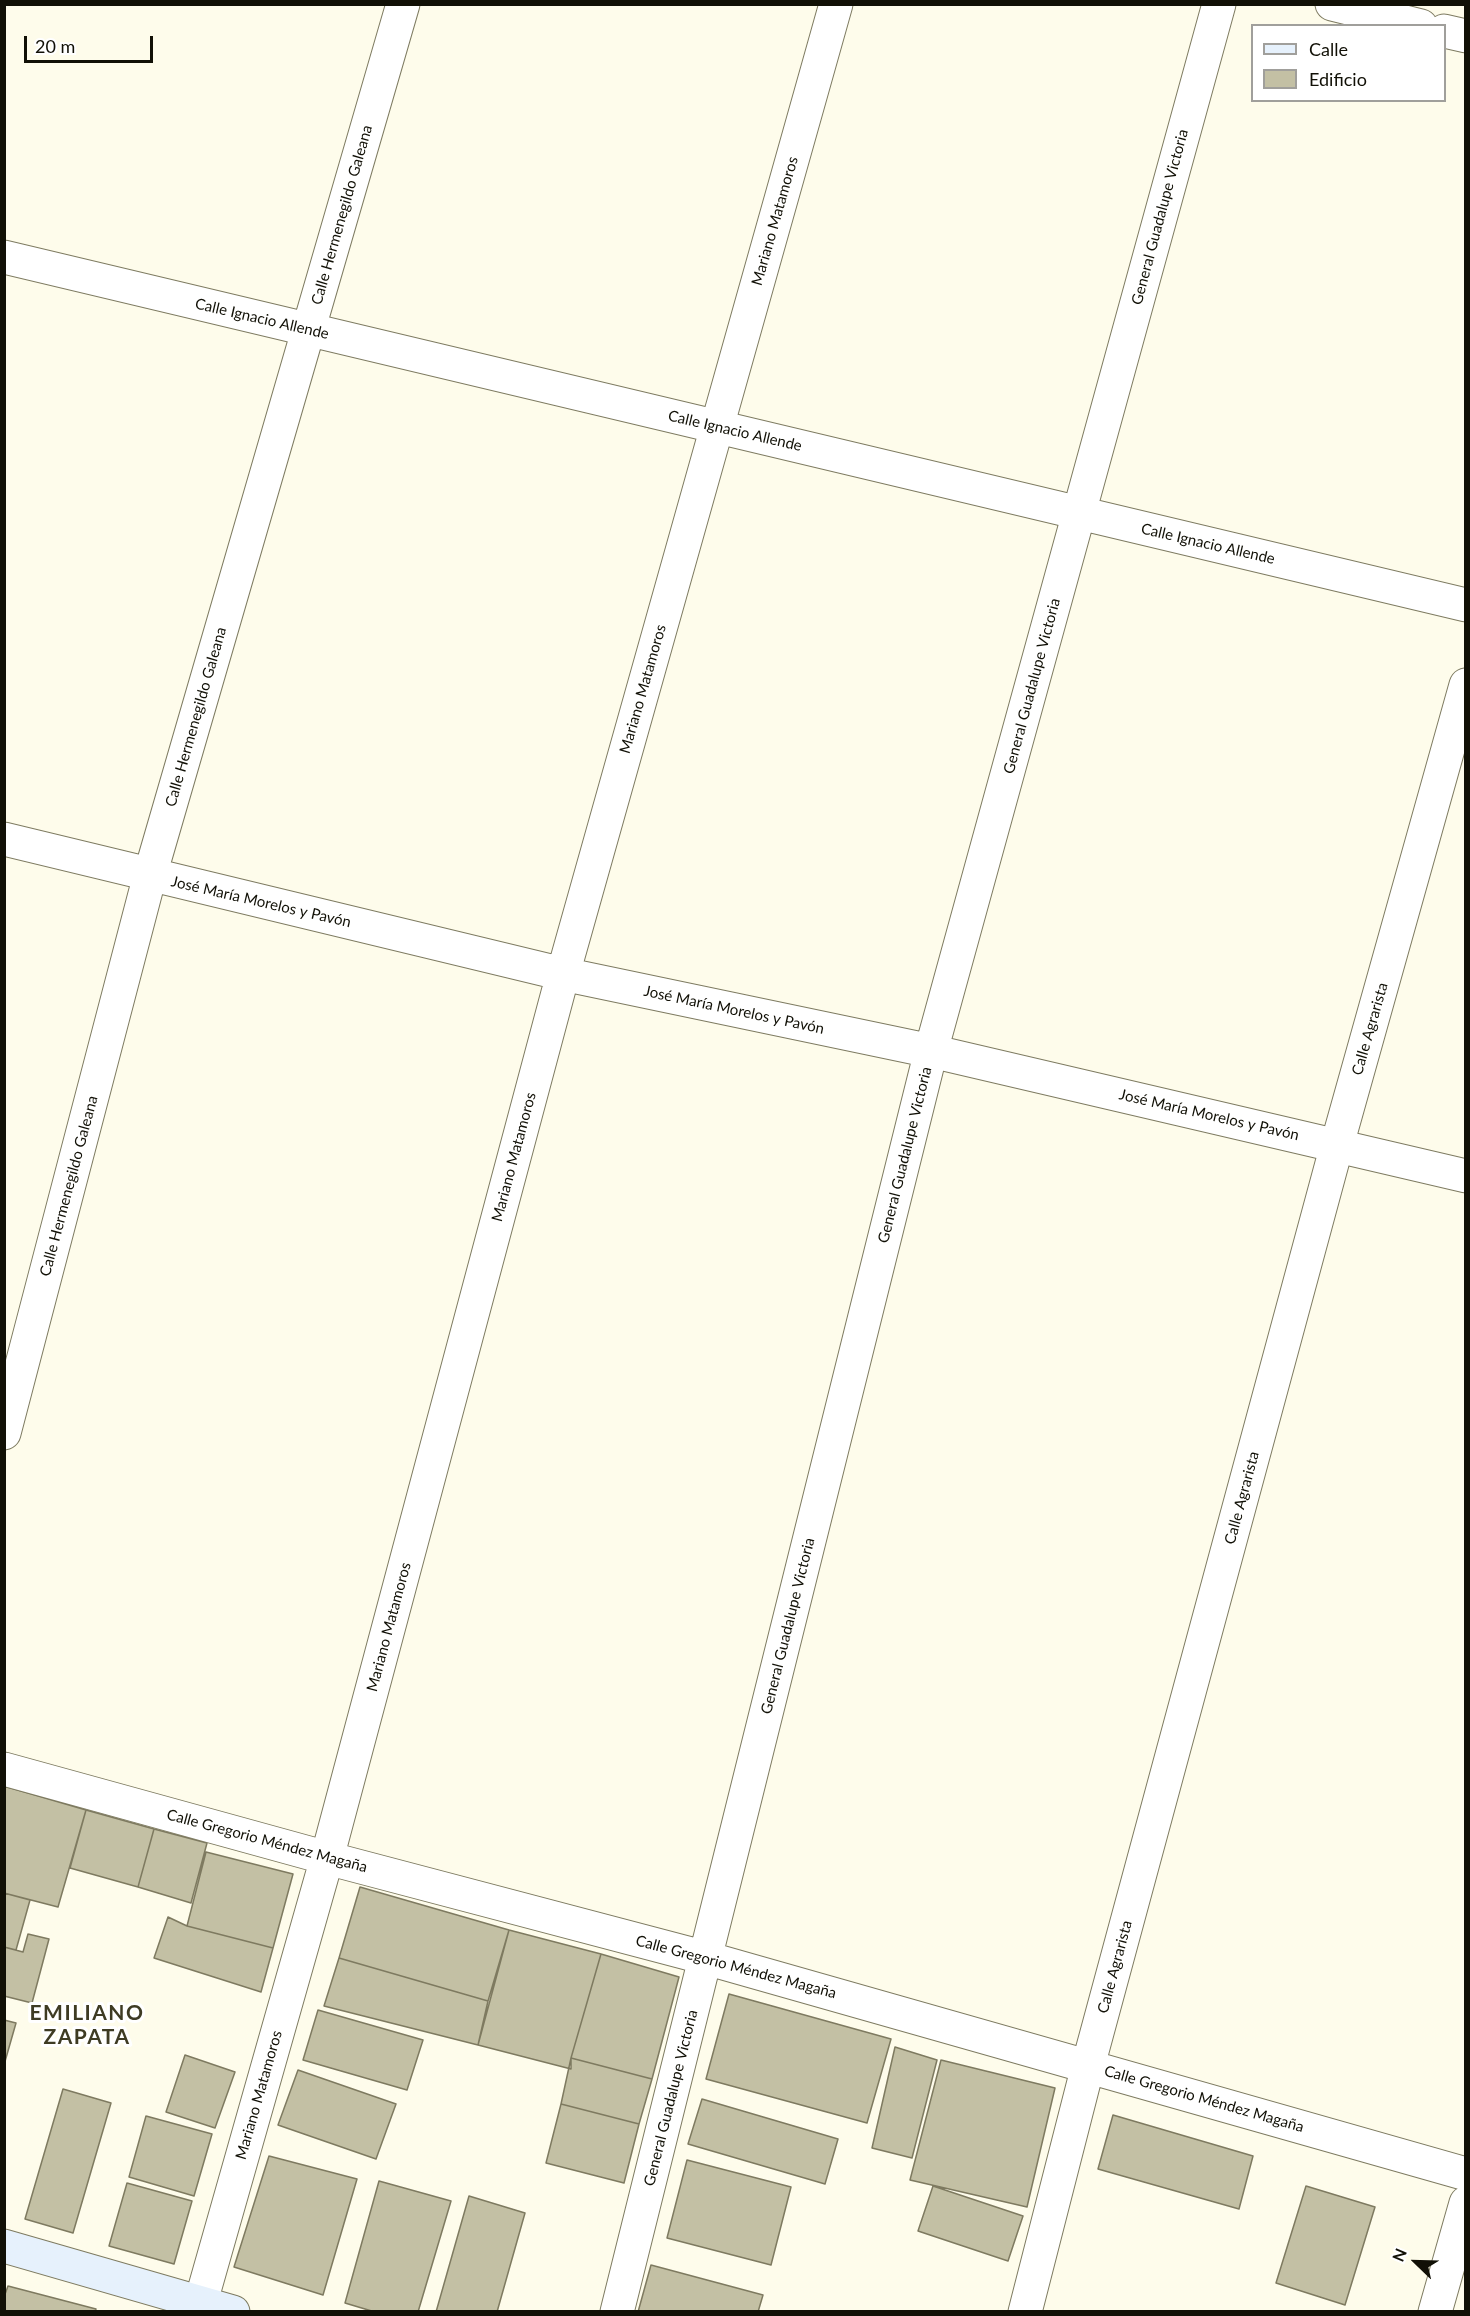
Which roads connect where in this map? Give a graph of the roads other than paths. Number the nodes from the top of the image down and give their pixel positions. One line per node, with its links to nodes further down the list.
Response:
1 (403, 4): 9 (street, Calle Hermenegildo Galeana)
2 (836, 4): 10 (street, Mariano Matamoros)
3 (1218, 4): 11 (street, General Guadalupe Victoria)
4 (1332, 4): 5 (street)
5 (1412, 24)
6 (1446, 31): 7 (street)
7 (1466, 36)
8 (4, 257): 9 (street, Calle Ignacio Allende)
9 (308, 330): 10 (street, Calle Ignacio Allende); 15 (street, Calle Hermenegildo Galeana)
10 (717, 427): 11 (street, Calle Ignacio Allende); 16 (street, Mariano Matamoros)
11 (1079, 513): 12 (street, Calle Ignacio Allende); 17 (street, General Guadalupe Victoria)
12 (1466, 605)
13 (1466, 686): 18 (street, Calle Agrarista)
14 (4, 839): 15 (street, José María Morelos y Pavón)
15 (150, 875): 16 (street, José María Morelos y Pavón); 20 (street, Calle Hermenegildo Galeana)
16 (563, 974): 17 (street, José María Morelos y Pavón); 22 (street, Mariano Matamoros)
17 (931, 1051): 18 (street, José María Morelos y Pavón); 23 (street, General Guadalupe Victoria)
18 (1337, 1145): 19 (street, José María Morelos y Pavón); 24 (street, Calle Agrarista)
19 (1466, 1176)
20 (4, 1433)
21 (4, 1769): 22 (street, Calle Gregorio Méndez Magaña)
22 (327, 1858): 23 (street, Calle Gregorio Méndez Magaña); 28 (street, Mariano Matamoros)
23 (706, 1958): 24 (street, Calle Gregorio Méndez Magaña); 30 (street, General Guadalupe Victoria)
24 (1088, 2066): 25 (street, Calle Gregorio Méndez Magaña); 31 (street, Calle Agrarista)
25 (1466, 2174)
26 (1466, 2203): 32 (street)
27 (4, 2246): 28 (main road)
28 (199, 2307): 29 (main road)
29 (233, 2312)
30 (617, 2312)
31 (1025, 2312)
32 (1435, 2312)

